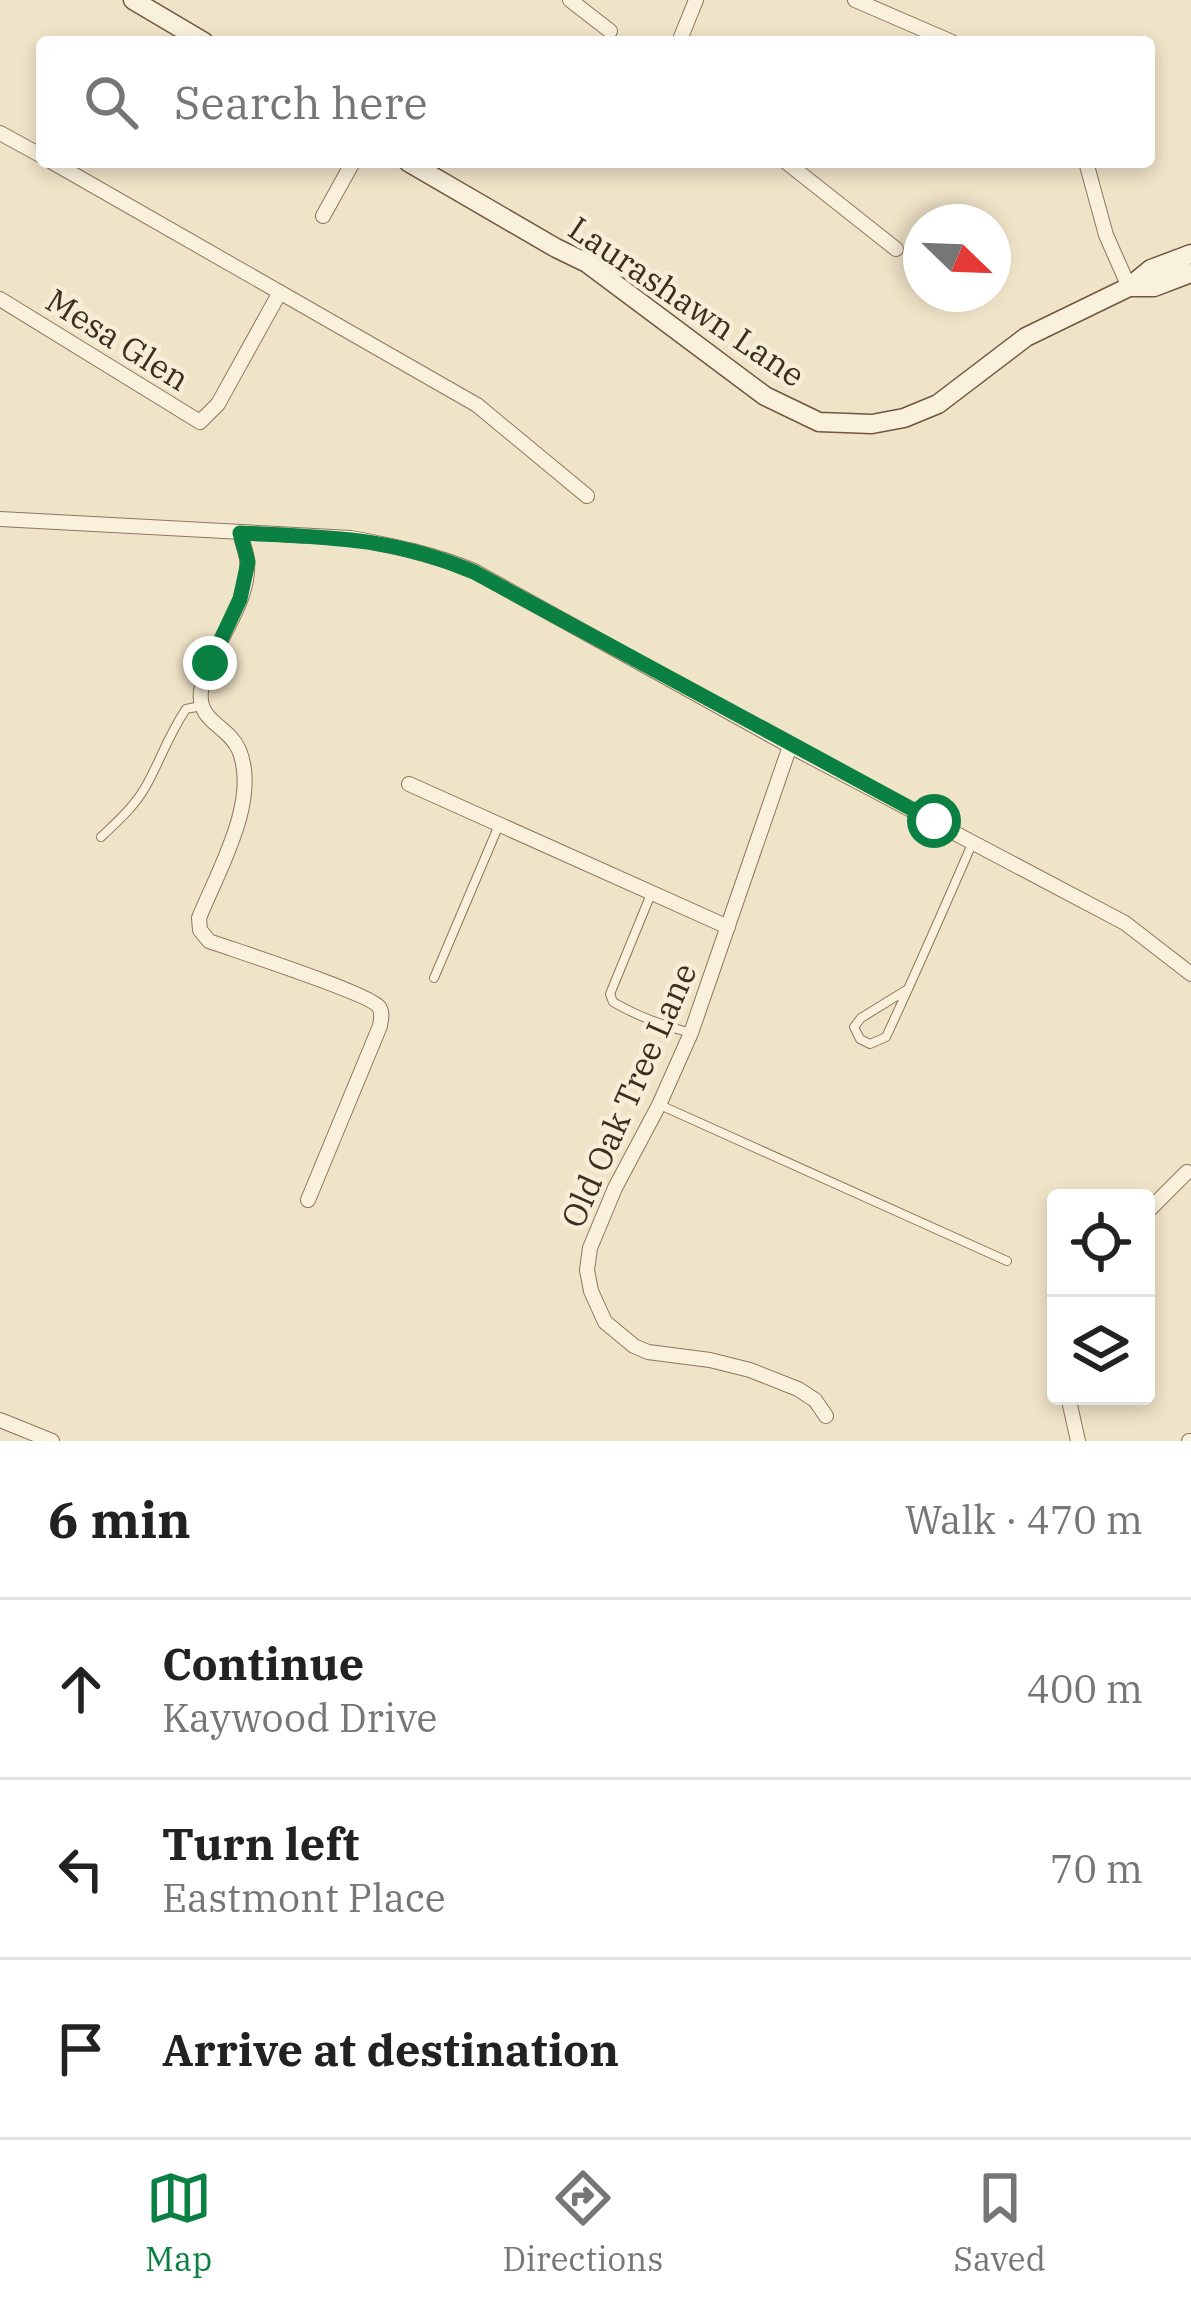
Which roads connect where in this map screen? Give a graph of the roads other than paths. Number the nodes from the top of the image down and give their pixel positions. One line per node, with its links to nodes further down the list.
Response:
1 (133, 0): 6 (street)
2 (570, 0): 5 (street)
3 (697, 0): 7 (street)
4 (855, 0): 8 (street)
5 (610, 31)
6 (194, 36)
7 (682, 36)
8 (938, 36)
9 (0, 133): 10 (street)
10 (36, 153)
11 (63, 168): 21 (street)
12 (350, 168): 16 (street)
13 (418, 168): 20 (street, Laurashawn Lane)
14 (794, 168): 17 (street)
15 (1088, 168): 20 (street)
16 (323, 216)
17 (896, 249)
18 (1191, 254): 20 (street, Laurashawn Lane)
19 (1191, 273): 20 (street, Laurashawn Lane)
20 (1130, 286)
21 (280, 292): 22 (street, Mesa Glen); 23 (street)
22 (0, 299)
23 (587, 496)
24 (0, 519): 25 (street)
25 (240, 533): 26 (street); 27 (street)
26 (203, 705): 30 (lane); 40 (street)
27 (790, 746): 31 (street); 33 (street, Old Oak Tree Lane)
28 (409, 784): 29 (street)
29 (499, 824): 32 (street); 35 (lane)
30 (101, 837)
31 (973, 842): 34 (street); 36 (lane)
32 (652, 892): 33 (street); 37 (lane)
33 (728, 927): 37 (street, Old Oak Tree Lane)
34 (1191, 974)
35 (434, 978)
36 (908, 989): 36 (lane)
37 (691, 1033): 38 (street, Old Oak Tree Lane)
38 (659, 1105): 42 (lane); 44 (street, Old Oak Tree Lane)
39 (1187, 1172): 41 (street)
40 (308, 1200)
41 (1155, 1204)
42 (1007, 1261)
43 (1070, 1405): 47 (street)
44 (826, 1416)
45 (0, 1420): 46 (street)
46 (52, 1441)
47 (1078, 1441)

